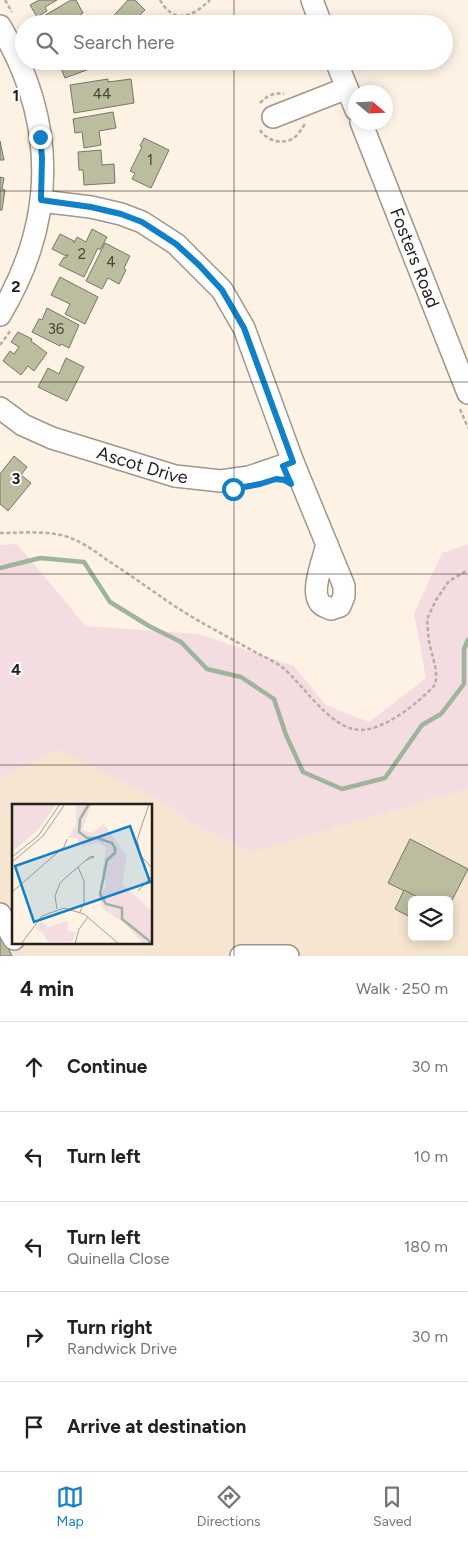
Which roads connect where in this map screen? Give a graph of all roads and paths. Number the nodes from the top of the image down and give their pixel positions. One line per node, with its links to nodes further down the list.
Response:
1 (160, 0): 4 (path)
2 (210, 0): 5 (path)
3 (312, 0): 6 (street)
4 (176, 15)
5 (190, 15)
6 (318, 15)
7 (0, 26): 8 (street)
8 (15, 53)
9 (22, 70): 14 (street)
10 (340, 70): 11 (street)
11 (347, 88): 12 (street)
12 (274, 117)
13 (364, 130): 16 (street, Fosters Road)
14 (41, 200): 15 (street); 18 (street)
15 (0, 316)
16 (468, 393)
17 (0, 408): 18 (street, Ascot Drive)
18 (293, 462): 20 (street)
19 (0, 533): 21 (path)
20 (327, 544)
21 (468, 570)
22 (0, 914): 23 (street)
23 (12, 936)
24 (17, 944): 25 (street)
25 (23, 956)
26 (241, 956): 27 (street)
27 (288, 956)

